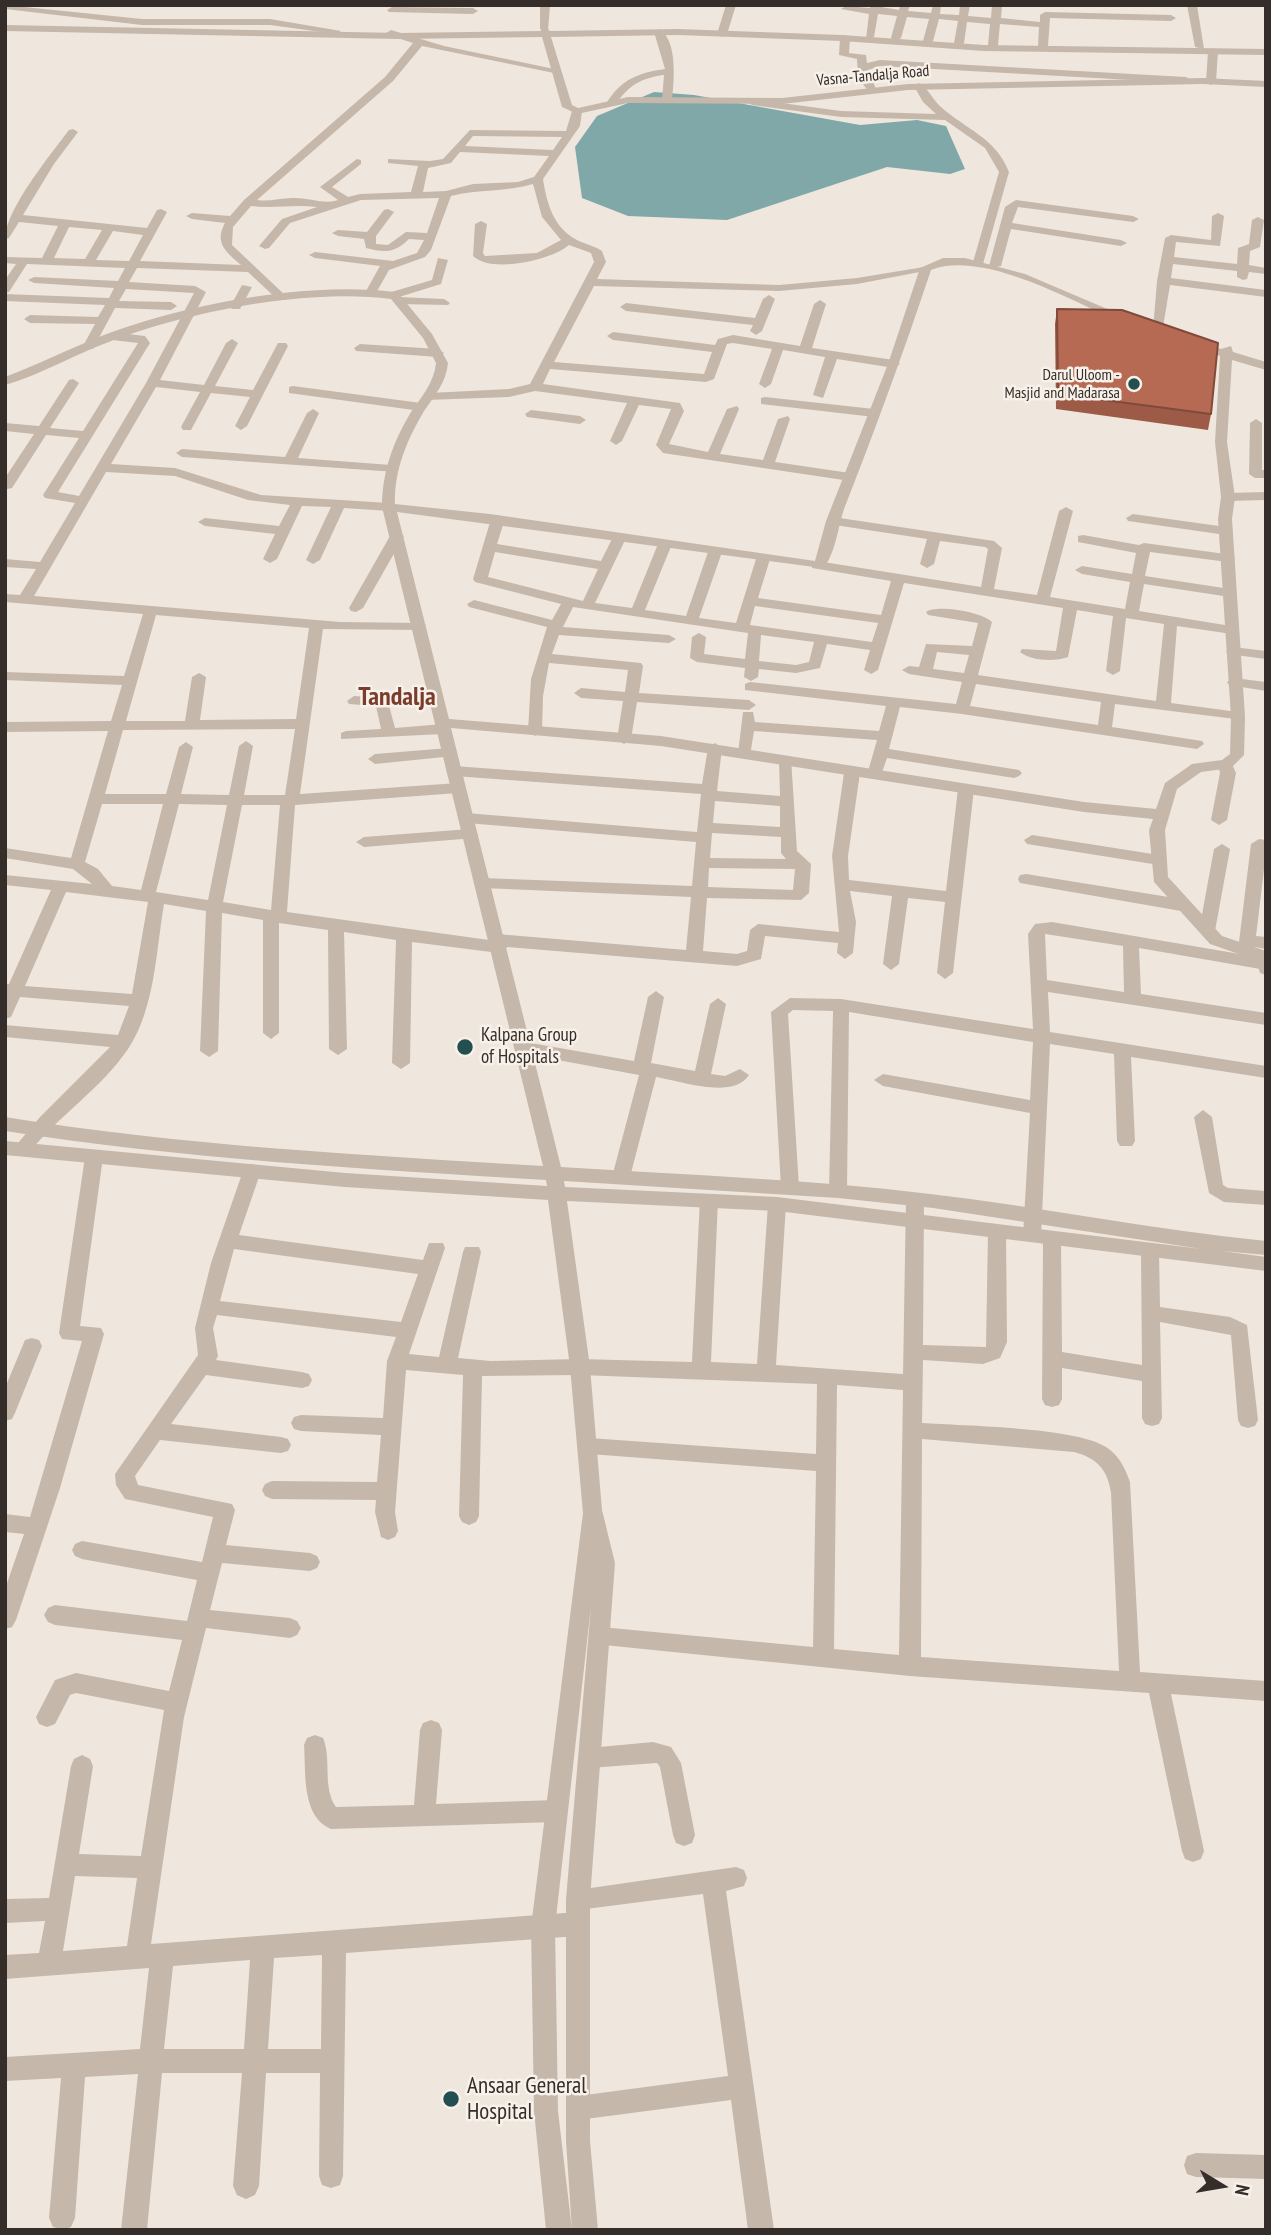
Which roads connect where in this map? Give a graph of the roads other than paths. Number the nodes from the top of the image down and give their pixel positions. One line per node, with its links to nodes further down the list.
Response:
1 (545, 5): 20 (street)
2 (732, 5): 22 (street)
3 (965, 5): 14 (street)
4 (997, 5): 16 (street)
5 (1192, 5): 31 (street)
6 (10, 6): 13 (street); 17 (street)
7 (393, 8): 11 (street); 23 (street)
8 (875, 8): 9 (street); 18 (street); 24 (street)
9 (904, 9): 10 (street); 25 (street)
10 (936, 10): 14 (street); 26 (street)
11 (473, 11)
12 (1045, 15): 15 (street); 16 (street); 30 (street)
13 (5, 17)
14 (963, 18): 16 (street); 27 (street)
15 (1171, 19)
16 (994, 21): 29 (street)
17 (270, 22): 19 (street); 23 (street)
18 (845, 22): 22 (street); 24 (street); 32 (street); 35 (street)
19 (5, 26): 23 (street)
20 (544, 31): 21 (street); 22 (street); 23 (street); 37 (street)
21 (659, 32): 22 (street); 38 (street)
22 (722, 32)
23 (391, 33): 28 (street)
24 (869, 37): 25 (street)
25 (895, 38): 26 (street)
26 (928, 41): 27 (street)
27 (960, 43): 29 (street)
28 (418, 44): 37 (street); 60 (street)
29 (993, 45): 32 (street)
30 (1043, 47): 31 (street); 32 (street)
31 (1200, 47): 33 (street)
32 (1016, 48): 34 (street); 36 (street)
33 (1266, 50): 34 (street)
34 (1213, 51): 39 (street)
35 (862, 68): 36 (street); 43 (street)
36 (1003, 68): 39 (street); 41 (street)
37 (554, 70): 47 (street)
38 (670, 71): 44 (street); 45 (street)
39 (1207, 82): 40 (street, Vasna-Tandalja Road); 41 (street, Vasna-Tandalja Road)
40 (1266, 83)
41 (1000, 85): 42 (street, Vasna-Tandalja Road)
42 (919, 86): 43 (street, Vasna-Tandalja Road); 48 (street)
43 (871, 89): 46 (street, Vasna-Tandalja Road)
44 (667, 100): 45 (street, Vasna-Tandalja Road); 46 (street, Vasna-Tandalja Road)
45 (612, 102): 47 (street, Vasna-Tandalja Road)
46 (752, 102): 48 (street)
47 (578, 111): 50 (street)
48 (945, 117): 89 (street)
49 (73, 132): 66 (street)
50 (567, 134): 51 (street); 52 (street)
51 (457, 149): 52 (street); 55 (street)
52 (555, 153): 56 (street)
53 (392, 161): 55 (street)
54 (357, 162): 59 (street)
55 (427, 164): 58 (street)
56 (538, 179): 57 (street); 79 (street)
57 (446, 194): 58 (street); 78 (street)
58 (416, 196): 59 (street)
59 (347, 201): 61 (street)
60 (248, 202): 61 (street); 68 (street)
61 (333, 206): 81 (street)
62 (161, 212): 74 (street)
63 (388, 212): 77 (street)
64 (192, 216): 68 (street)
65 (1218, 216): 82 (street)
66 (16, 218): 70 (street); 76 (street)
67 (1133, 219): 72 (street)
68 (233, 220): 97 (street)
69 (1258, 220): 82 (street)
70 (65, 223): 73 (street); 88 (street)
71 (481, 224): 79 (street)
72 (1006, 225): 80 (street); 95 (street)
73 (109, 228): 74 (street); 90 (street)
74 (151, 232): 92 (street)
75 (338, 233): 77 (street)
76 (5, 236)
77 (370, 236): 78 (street)
78 (431, 237): 91 (street)
79 (571, 243): 101 (street)
80 (1121, 243)
81 (265, 246)
82 (1230, 246): 86 (street); 93 (street); 96 (street)
83 (315, 255): 91 (street)
84 (5, 260): 87 (street)
85 (442, 260): 112 (street)
86 (1168, 260): 93 (street); 100 (street)
87 (23, 261): 88 (street); 106 (street)
88 (46, 262): 90 (street)
89 (979, 262): 94 (street); 95 (street)
90 (88, 264): 92 (street)
91 (390, 264): 107 (street)
92 (133, 265): 97 (street); 103 (street)
93 (1212, 265): 96 (street); 105 (street)
94 (926, 268): 101 (street); 141 (street)
95 (998, 268): 126 (street)
96 (1243, 268): 98 (street); 108 (street)
97 (252, 269): 111 (street)
98 (1266, 271)
99 (34, 280): 102 (street)
100 (1163, 281): 105 (street); 126 (street)
101 (588, 282): 142 (street)
102 (90, 284): 103 (street); 114 (street)
103 (122, 285): 115 (street); 121 (street)
104 (246, 287): 119 (street)
105 (1210, 288): 108 (street)
106 (5, 290)
107 (372, 291): 111 (street); 112 (street)
108 (1241, 291): 109 (street)
109 (1266, 294)
110 (5, 297): 114 (street)
111 (282, 298): 119 (street)
112 (395, 298): 116 (street); 138 (street)
113 (769, 299): 125 (street)
114 (81, 301): 115 (street); 123 (street)
115 (112, 303): 118 (street); 124 (street)
116 (444, 303)
117 (820, 304): 136 (street)
118 (171, 306)
119 (236, 307): 121 (street)
120 (626, 307): 125 (street)
121 (187, 317): 127 (street); 146 (street)
122 (30, 319): 123 (street)
123 (70, 320): 124 (street)
124 (103, 321): 131 (street)
125 (760, 322): 129 (street)
126 (1144, 324): 137 (street)
127 (112, 336): 131 (street); 167 (street)
128 (614, 336): 135 (street)
129 (752, 341): 133 (street); 135 (street)
130 (232, 343): 149 (street)
131 (89, 346): 144 (street)
132 (282, 346): 151 (street)
133 (779, 346): 136 (street); 147 (street)
134 (360, 348): 138 (street)
135 (719, 349): 142 (street)
136 (805, 350): 139 (street)
137 (1227, 352): 140 (street); 143 (street); 179 (street)
138 (438, 353): 156 (street)
139 (832, 354): 141 (street); 153 (street)
140 (1266, 360)
141 (894, 363): 158 (street)
142 (546, 365): 148 (street)
143 (1266, 366)
144 (5, 381)
145 (74, 383): 166 (street)
146 (152, 383): 149 (street); 173 (street)
147 (765, 384)
148 (536, 387): 152 (street); 156 (street)
149 (207, 389): 151 (street); 165 (street)
150 (293, 390): 156 (street)
151 (257, 394): 163 (street)
152 (591, 394): 154 (street); 160 (street)
153 (819, 395)
154 (635, 400): 168 (street); 170 (street)
155 (765, 401): 158 (street)
156 (425, 402): 174 (street)
157 (733, 409): 170 (street)
158 (874, 412): 176 (street)
159 (313, 413): 171 (street)
160 (531, 414)
161 (783, 419): 172 (street)
162 (1256, 423): 175 (street)
163 (241, 426)
164 (5, 427): 166 (street)
165 (187, 427)
166 (43, 431): 167 (street); 177 (street)
167 (87, 435): 180 (street)
168 (616, 441)
169 (183, 453): 171 (street)
170 (713, 456): 172 (street)
171 (290, 461): 174 (street)
172 (768, 464): 176 (street)
173 (102, 468): 180 (street); 181 (street)
174 (391, 469): 183 (street)
175 (1266, 474)
176 (850, 477): 187 (street)
177 (7, 485)
178 (1266, 496): 179 (street)
179 (1228, 497): 190 (street)
180 (82, 500): 206 (street)
181 (298, 501): 182 (street); 189 (street)
182 (339, 504): 183 (street); 201 (street)
183 (389, 507): 186 (street); 191 (street)
184 (1066, 511): 215 (street)
185 (1133, 518): 190 (street)
186 (498, 519): 193 (street); 196 (street)
187 (833, 521): 192 (street); 205 (street)
188 (205, 522): 189 (street)
189 (284, 531): 200 (street)
190 (1226, 531): 199 (street)
191 (397, 536): 221 (street); 230 (street)
192 (934, 536): 204 (street); 211 (street)
193 (619, 538): 195 (street); 207 (street)
194 (1083, 540): 197 (street)
195 (665, 544): 198 (street); 225 (street)
196 (490, 547): 207 (street); 216 (street)
197 (1143, 550): 199 (street); 210 (street)
198 (715, 552): 202 (street); 228 (street)
199 (1228, 558): 212 (street)
200 (270, 559)
201 (313, 559)
202 (763, 559): 205 (street); 217 (street)
203 (5, 563): 206 (street)
204 (927, 564)
205 (817, 565): 209 (street)
206 (45, 566): 214 (street)
207 (605, 566): 220 (street)
208 (1082, 570): 210 (street)
209 (899, 577): 211 (street); 226 (street)
210 (1137, 580): 212 (street); 224 (street)
211 (987, 591): 215 (street)
212 (1230, 593): 233 (street)
213 (5, 598): 214 (street)
214 (25, 599): 222 (street)
215 (1043, 599): 219 (street)
216 (569, 601): 220 (street); 232 (street)
217 (750, 601): 226 (street); 231 (street)
218 (474, 604): 232 (street)
219 (1071, 604): 224 (street); 240 (street)
220 (587, 606): 225 (street)
221 (356, 608)
222 (151, 609): 229 (street); 251 (street)
223 (933, 612): 238 (street)
224 (1125, 613): 227 (street); 246 (street)
225 (636, 614): 228 (street)
226 (886, 620): 237 (street)
227 (1171, 620): 233 (street); 261 (street)
228 (691, 621): 231 (street)
229 (317, 624): 230 (street); 264 (street)
230 (419, 626): 266 (street)
231 (749, 627): 235 (street); 243 (street)
232 (554, 628): 236 (street); 242 (street)
233 (1232, 630): 239 (street)
234 (699, 637): 243 (street)
235 (822, 638): 237 (street); 243 (street)
236 (669, 639)
237 (878, 647): 244 (street)
238 (978, 651): 247 (street); 250 (street)
239 (1233, 651): 241 (street); 252 (street)
240 (1027, 652)
241 (1266, 655)
242 (544, 658): 256 (street); 270 (street)
243 (752, 665): 253 (street)
244 (872, 670)
245 (909, 670): 247 (street)
246 (1113, 671)
247 (925, 673): 250 (street)
248 (5, 676): 251 (street)
249 (199, 677): 265 (street)
250 (970, 679): 257 (street); 262 (street)
251 (130, 681): 269 (street)
252 (1234, 682): 254 (street); 263 (street)
253 (750, 687): 259 (street); 260 (street)
254 (1266, 687)
255 (581, 693): 256 (street)
256 (631, 696): 260 (street); 275 (street)
257 (1109, 699): 261 (street); 271 (street)
258 (354, 701): 272 (street)
259 (894, 702): 262 (street); 274 (street)
260 (749, 705): 267 (street)
261 (1163, 706): 263 (street)
262 (962, 709): 271 (street)
263 (1238, 717): 285 (street)
264 (303, 724): 265 (street); 296 (street)
265 (192, 726): 269 (street)
266 (442, 726): 270 (street); 272 (street); 281 (street)
267 (747, 726): 274 (street); 282 (street)
268 (5, 727): 269 (street)
269 (117, 727): 293 (street)
270 (536, 731): 275 (street)
271 (1104, 731): 276 (street)
272 (389, 733): 273 (street)
273 (346, 736)
274 (885, 736): 280 (street)
275 (624, 738): 279 (street)
276 (1197, 744)
277 (246, 746): 295 (street)
278 (186, 747): 294 (street)
279 (715, 748): 282 (street); 292 (street)
280 (880, 752): 288 (street); 289 (street)
281 (449, 753): 283 (street); 286 (street)
282 (745, 753): 284 (street)
283 (375, 759)
284 (786, 761): 287 (street); 297 (street)
285 (1226, 765): 298 (street); 299 (street)
286 (454, 771): 290 (street); 292 (street)
287 (852, 772): 289 (street); 316 (street)
288 (1014, 773)
289 (875, 775): 291 (street)
290 (458, 788): 296 (street); 300 (street)
291 (966, 789): 298 (street); 321 (street)
292 (709, 792): 297 (street); 302 (street)
293 (96, 799): 294 (street); 310 (street)
294 (172, 799): 295 (street); 320 (street)
295 (235, 799): 296 (street); 323 (street)
296 (290, 800): 324 (street)
297 (786, 802): 301 (street)
298 (1162, 815): 308 (street)
299 (1219, 820)
300 (468, 826): 302 (street); 304 (street); 314 (street)
301 (787, 832): 302 (street); 311 (street)
302 (705, 833): 309 (street)
303 (1032, 840): 308 (street)
304 (363, 842)
305 (1266, 845): 331 (street)
306 (1222, 849): 326 (street)
307 (5, 853): 310 (street)
308 (1159, 860): 322 (street)
309 (704, 863): 311 (street); 318 (street)
310 (77, 864): 317 (street)
311 (803, 864): 318 (street)
312 (1026, 879): 322 (street)
313 (5, 880): 315 (street)
314 (483, 883): 318 (street); 329 (street)
315 (61, 885): 317 (street); 337 (street)
316 (842, 885): 319 (street); 332 (street)
317 (106, 891): 320 (street)
318 (702, 891): 332 (street)
319 (901, 891): 321 (street); 333 (street)
320 (152, 897): 323 (street); 340 (street)
321 (953, 897): 335 (street)
322 (1181, 905): 326 (street)
323 (214, 908): 324 (street); 351 (street)
324 (274, 917): 325 (street); 346 (street)
325 (337, 927): 327 (street); 350 (street)
326 (1207, 931): 331 (street)
327 (404, 937): 329 (street); 353 (street)
328 (1131, 941): 334 (street); 336 (street); 339 (street)
329 (498, 943): 332 (street); 349 (street)
330 (1266, 943): 331 (street)
331 (1247, 945): 334 (street)
332 (694, 957)
333 (891, 964)
334 (1265, 966)
335 (945, 973)
336 (1038, 985): 339 (street); 347 (street)
337 (10, 990): 340 (street); 343 (street)
338 (656, 998): 354 (street)
339 (1133, 999): 344 (street)
340 (138, 1001): 348 (street)
341 (718, 1004): 357 (street)
342 (841, 1004): 347 (street); 369 (street); 370 (street)
343 (5, 1013)
344 (1266, 1018)
345 (5, 1031): 348 (street)
346 (271, 1033)
347 (1042, 1039): 352 (street); 359 (street)
348 (123, 1042): 362 (street)
349 (525, 1048): 354 (street); 368 (street)
350 (338, 1049)
351 (209, 1051)
352 (1122, 1051): 355 (street); 363 (street)
353 (401, 1063)
354 (645, 1070): 357 (street); 367 (street)
355 (1266, 1072)
356 (740, 1075): 357 (street)
357 (702, 1078)
358 (883, 1080): 359 (street)
359 (1038, 1108): 375 (street)
360 (1203, 1117): 371 (street)
361 (5, 1124): 362 (street)
362 (38, 1128): 364 (street); 368 (street)
363 (1126, 1141)
364 (14, 1148): 365 (street)
365 (94, 1157): 366 (street); 420 (street)
366 (252, 1171): 368 (street); 380 (street)
367 (621, 1177): 368 (street); 369 (street)
368 (556, 1184): 372 (street); 396 (street)
369 (790, 1187): 370 (street)
370 (838, 1191): 373 (street)
371 (1266, 1198)
372 (709, 1199): 374 (street); 398 (street)
373 (915, 1199): 375 (street); 376 (street)
374 (777, 1203): 376 (street); 399 (street)
375 (1033, 1217): 378 (street); 382 (street)
376 (914, 1220): 377 (street); 391 (street)
377 (997, 1231): 378 (street); 391 (street)
378 (1032, 1236): 379 (street)
379 (1052, 1239): 384 (street); 392 (street)
380 (228, 1241): 386 (street); 387 (street)
381 (436, 1248): 386 (street)
382 (1266, 1248)
383 (472, 1252): 394 (street)
384 (1150, 1252): 385 (street); 388 (street)
385 (1266, 1264)
386 (429, 1268): 389 (street)
387 (210, 1307): 389 (street); 395 (street)
388 (1150, 1313): 400 (street); 407 (street)
389 (407, 1331): 393 (street)
390 (32, 1346): 405 (street)
391 (913, 1352): 403 (street)
392 (1052, 1358): 400 (street); 404 (street)
393 (397, 1361): 394 (street); 409 (street)
394 (447, 1365): 397 (street)
395 (201, 1366): 402 (street); 411 (street)
396 (580, 1367): 397 (street); 398 (street); 413 (street)
397 (473, 1368): 418 (street)
398 (701, 1370): 399 (street)
399 (766, 1372): 401 (street)
400 (1151, 1375): 406 (street)
401 (827, 1377): 403 (street); 414 (street)
402 (302, 1380)
403 (913, 1383): 410 (street)
404 (1052, 1399)
405 (5, 1413)
406 (1152, 1418)
407 (1248, 1420)
408 (301, 1423): 409 (street)
409 (392, 1427): 416 (street)
410 (912, 1430): 431 (street); 432 (street)
411 (154, 1431): 412 (street); 424 (street)
412 (281, 1445)
413 (589, 1446): 414 (street); 417 (street)
414 (826, 1463): 430 (street)
415 (271, 1490): 416 (street)
416 (387, 1492): 421 (street)
417 (592, 1510): 429 (street); 441 (street)
418 (469, 1516)
419 (5, 1523): 420 (street)
420 (37, 1527): 426 (street)
421 (388, 1531)
422 (82, 1550): 424 (street)
423 (310, 1562): 424 (street)
424 (213, 1563): 427 (street)
425 (55, 1615): 427 (street)
426 (5, 1620)
427 (198, 1625): 428 (street); 435 (street)
428 (290, 1628)
429 (601, 1637): 430 (street); 439 (street)
430 (823, 1658): 431 (street)
431 (910, 1666): 432 (street)
432 (1130, 1682): 433 (street)
433 (1158, 1684): 434 (street); 444 (street)
434 (1266, 1691)
435 (177, 1703): 436 (street); 446 (street)
436 (47, 1717)
437 (432, 1730): 442 (street)
438 (315, 1745): 442 (street)
439 (589, 1758): 443 (street); 447 (street)
440 (82, 1766): 445 (street)
441 (556, 1811): 442 (street); 451 (street)
442 (424, 1816)
443 (684, 1835)
444 (1194, 1852)
445 (66, 1865): 446 (street); 448 (street)
446 (151, 1867): 455 (street)
447 (578, 1899): 450 (street); 463 (street)
448 (58, 1909): 449 (street); 456 (street)
449 (5, 1911)
450 (578, 1924): 451 (street); 464 (street)
451 (543, 1927): 452 (street); 471 (street)
452 (334, 1942): 453 (street); 460 (street)
453 (263, 1948): 454 (street); 459 (street)
454 (162, 1955): 455 (street); 458 (street)
455 (137, 1957): 456 (street)
456 (49, 1964): 457 (street)
457 (5, 1967)
458 (151, 2061): 459 (street); 461 (street); 470 (street)
459 (255, 2061): 460 (street); 468 (street)
460 (332, 2061): 467 (street)
461 (74, 2065): 462 (street); 469 (street)
462 (5, 2069)
463 (741, 2086): 464 (street); 473 (street)
464 (578, 2108): 472 (street)
465 (1196, 2165): 466 (street)
466 (1266, 2167)
467 (331, 2176)
468 (246, 2186)
469 (62, 2218)
470 (134, 2230)
471 (559, 2230)
472 (585, 2230)
473 (761, 2230)

